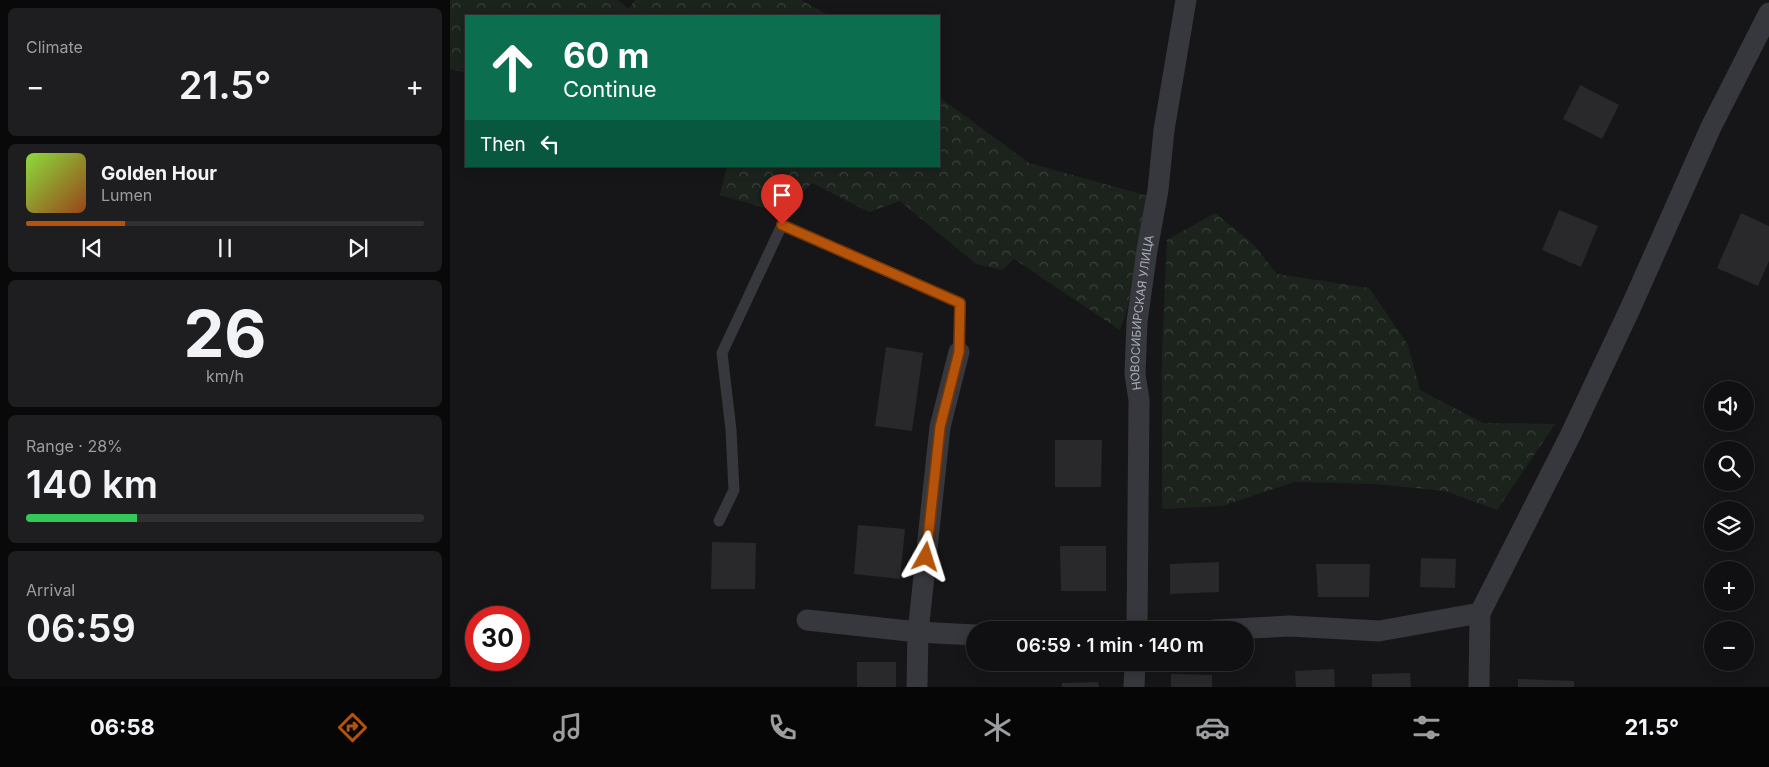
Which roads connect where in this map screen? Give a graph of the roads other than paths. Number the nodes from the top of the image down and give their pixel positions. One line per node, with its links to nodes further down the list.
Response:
1 (1186, 0): 7 (street, НОВОСИБИРСКАЯ УЛИЦА)
2 (1769, 13): 5 (street)
3 (959, 352): 4 (lane); 9 (street)
4 (718, 521)
5 (1480, 613): 8 (street); 14 (street)
6 (808, 620): 9 (street)
7 (1137, 621)
8 (1254, 628)
9 (918, 632): 10 (street); 12 (street)
10 (966, 635)
11 (1135, 671): 13 (street)
12 (917, 687)
13 (1134, 687)
14 (1479, 687)

